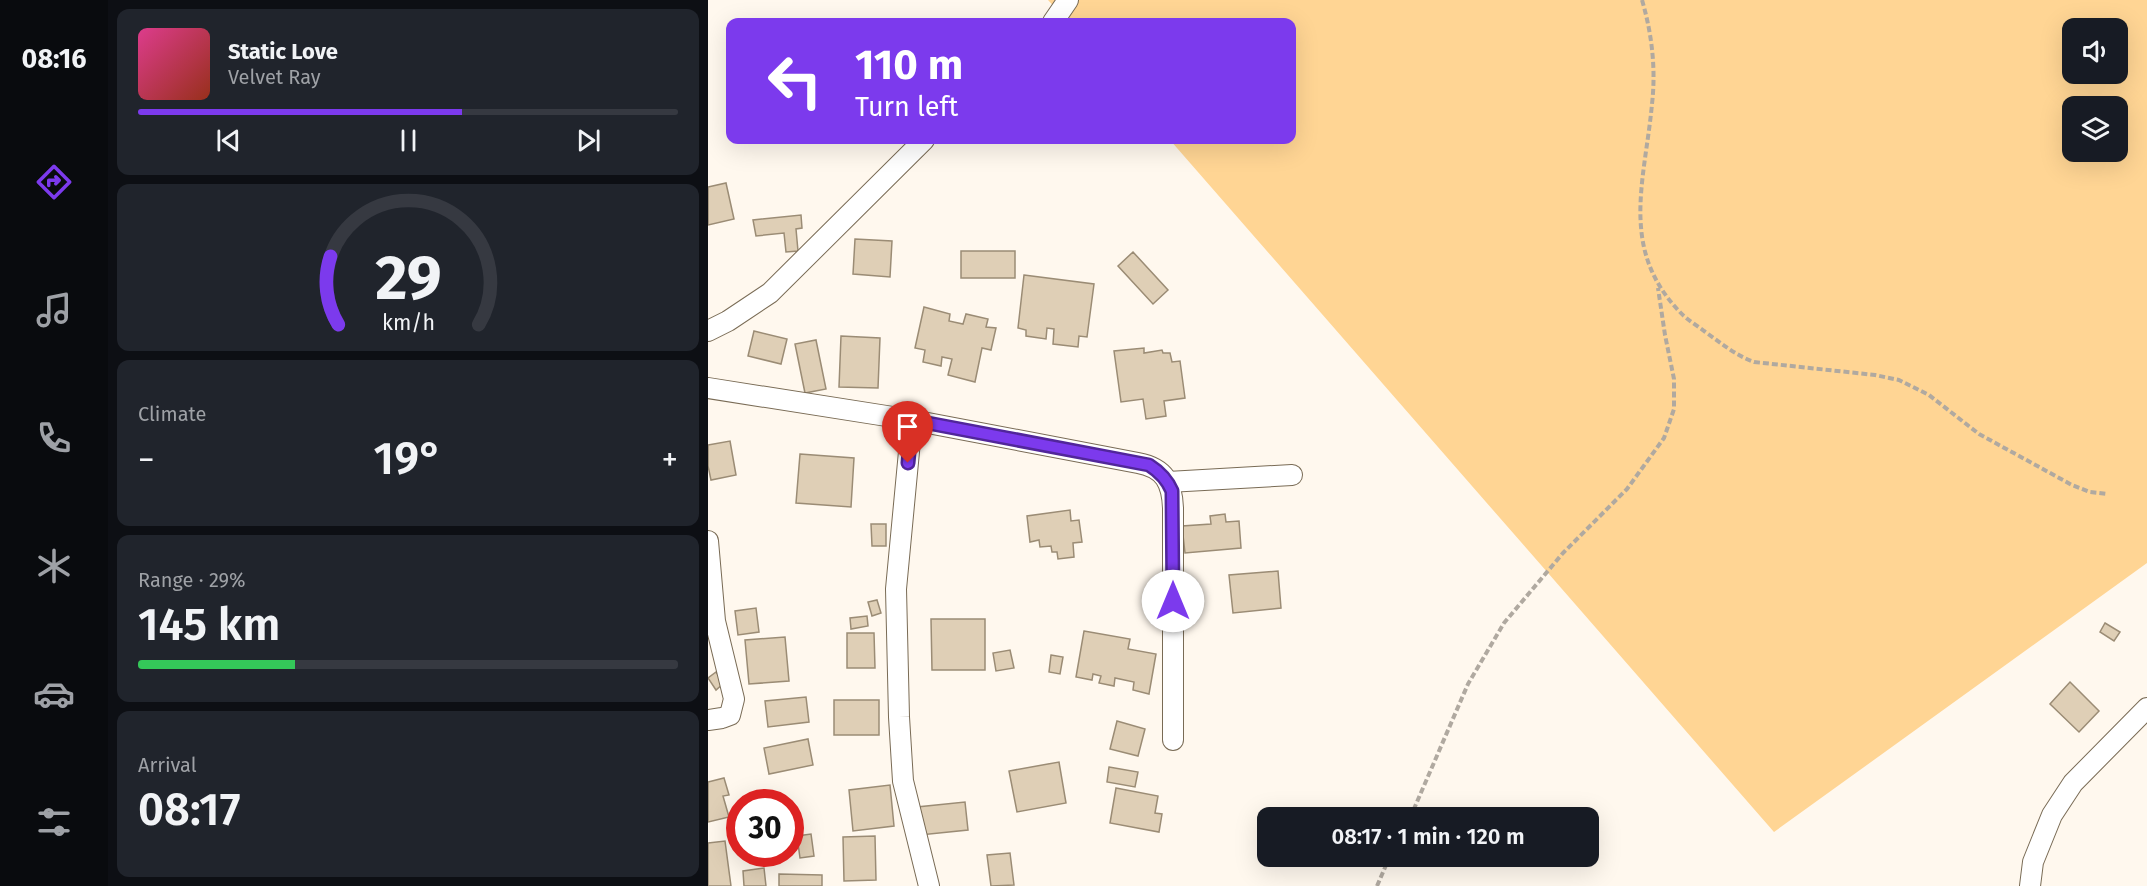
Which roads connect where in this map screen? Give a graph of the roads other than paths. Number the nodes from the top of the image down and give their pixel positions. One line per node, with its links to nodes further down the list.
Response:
1 (1068, 0): 2 (street)
2 (1056, 18)
3 (920, 144): 4 (street)
4 (708, 331)
5 (708, 388): 6 (street)
6 (912, 420): 8 (street); 13 (street)
7 (1292, 475): 8 (street)
8 (1168, 482): 12 (street)
9 (708, 541): 11 (street)
10 (2147, 708): 14 (street)
11 (708, 720)
12 (1173, 740)
13 (929, 886)
14 (2030, 886)

